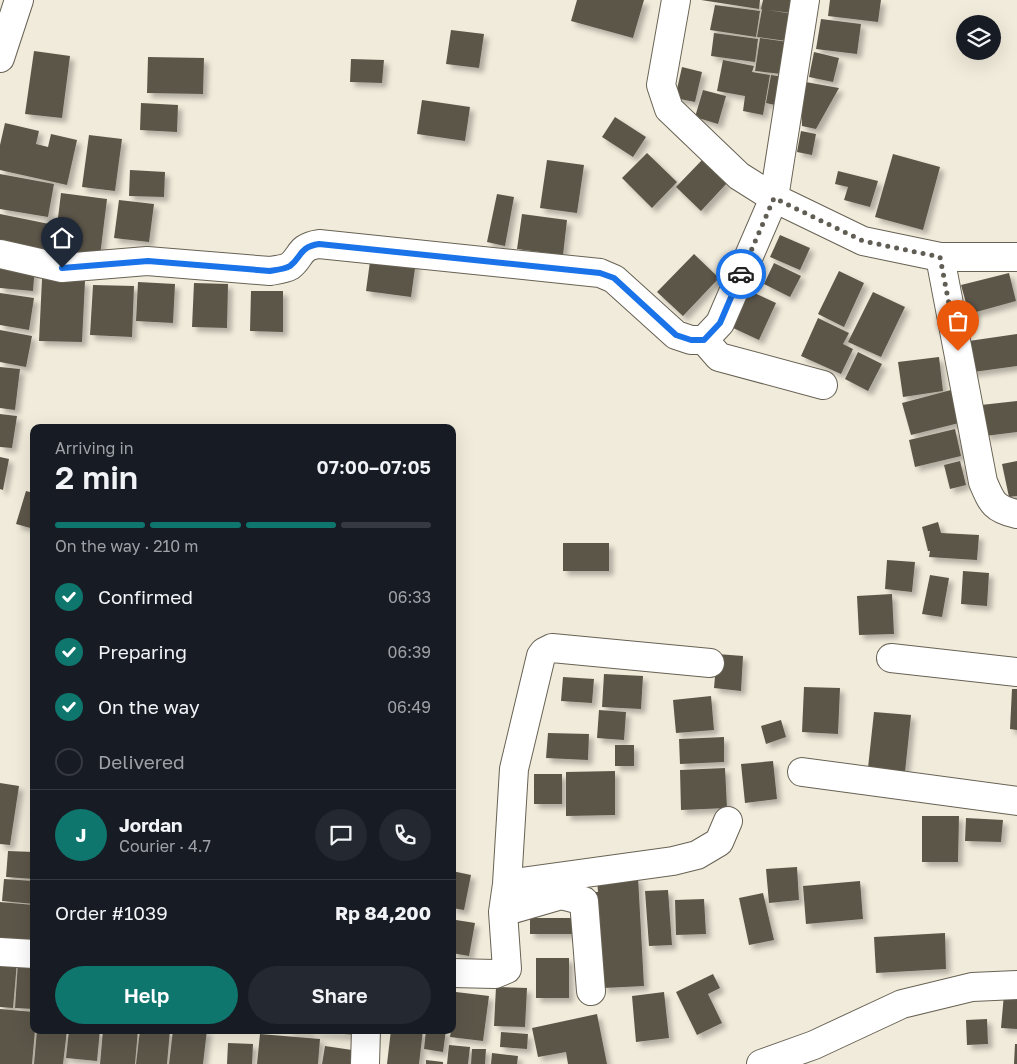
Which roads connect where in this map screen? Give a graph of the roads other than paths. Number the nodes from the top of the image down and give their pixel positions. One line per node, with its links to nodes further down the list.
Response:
1 (19, 0): 4 (street)
2 (676, 0): 5 (street)
3 (805, 0): 5 (street)
4 (0, 58)
5 (774, 198): 7 (street); 9 (street)
6 (0, 254): 9 (street)
7 (940, 257): 8 (street); 11 (street)
8 (1017, 257)
9 (704, 340): 10 (street)
10 (824, 385)
11 (1017, 514)
12 (891, 658): 14 (street)
13 (710, 663): 18 (street)
14 (1017, 672)
15 (802, 772): 16 (street)
16 (1017, 801)
17 (728, 821): 18 (street)
18 (507, 884): 19 (street)
19 (503, 912): 22 (street); 24 (street)
20 (0, 952): 21 (street)
21 (30, 954)
22 (456, 973)
23 (1017, 985): 27 (street)
24 (591, 992)
25 (366, 1034): 26 (street)
26 (365, 1064)
27 (761, 1064)

